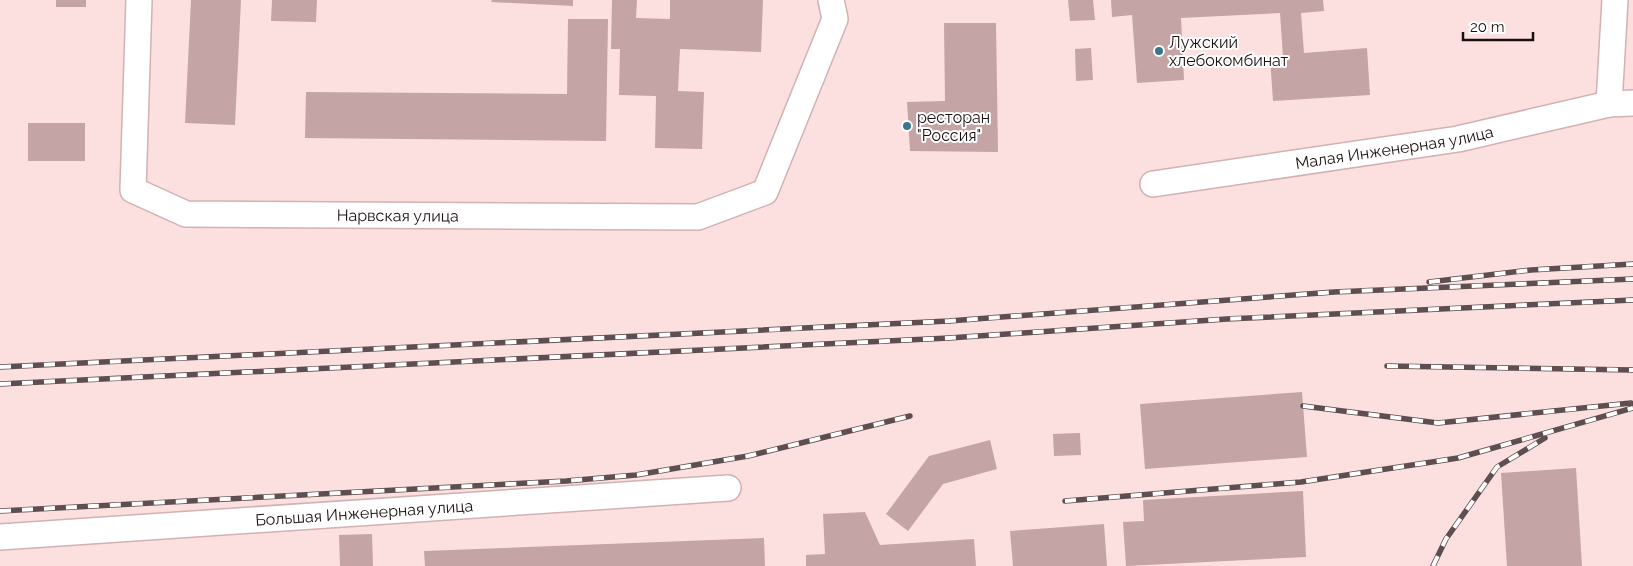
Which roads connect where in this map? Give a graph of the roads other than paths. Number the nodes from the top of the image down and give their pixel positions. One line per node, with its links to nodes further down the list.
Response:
1 (139, 0): 2 (street, Нарвская улица)
2 (832, 0)
3 (1615, 0): 4 (street)
4 (1621, 104): 5 (street, Малая Инженерная улица)
5 (1153, 184)
6 (728, 488): 7 (street, Большая Инженерная улица)
7 (0, 537)

